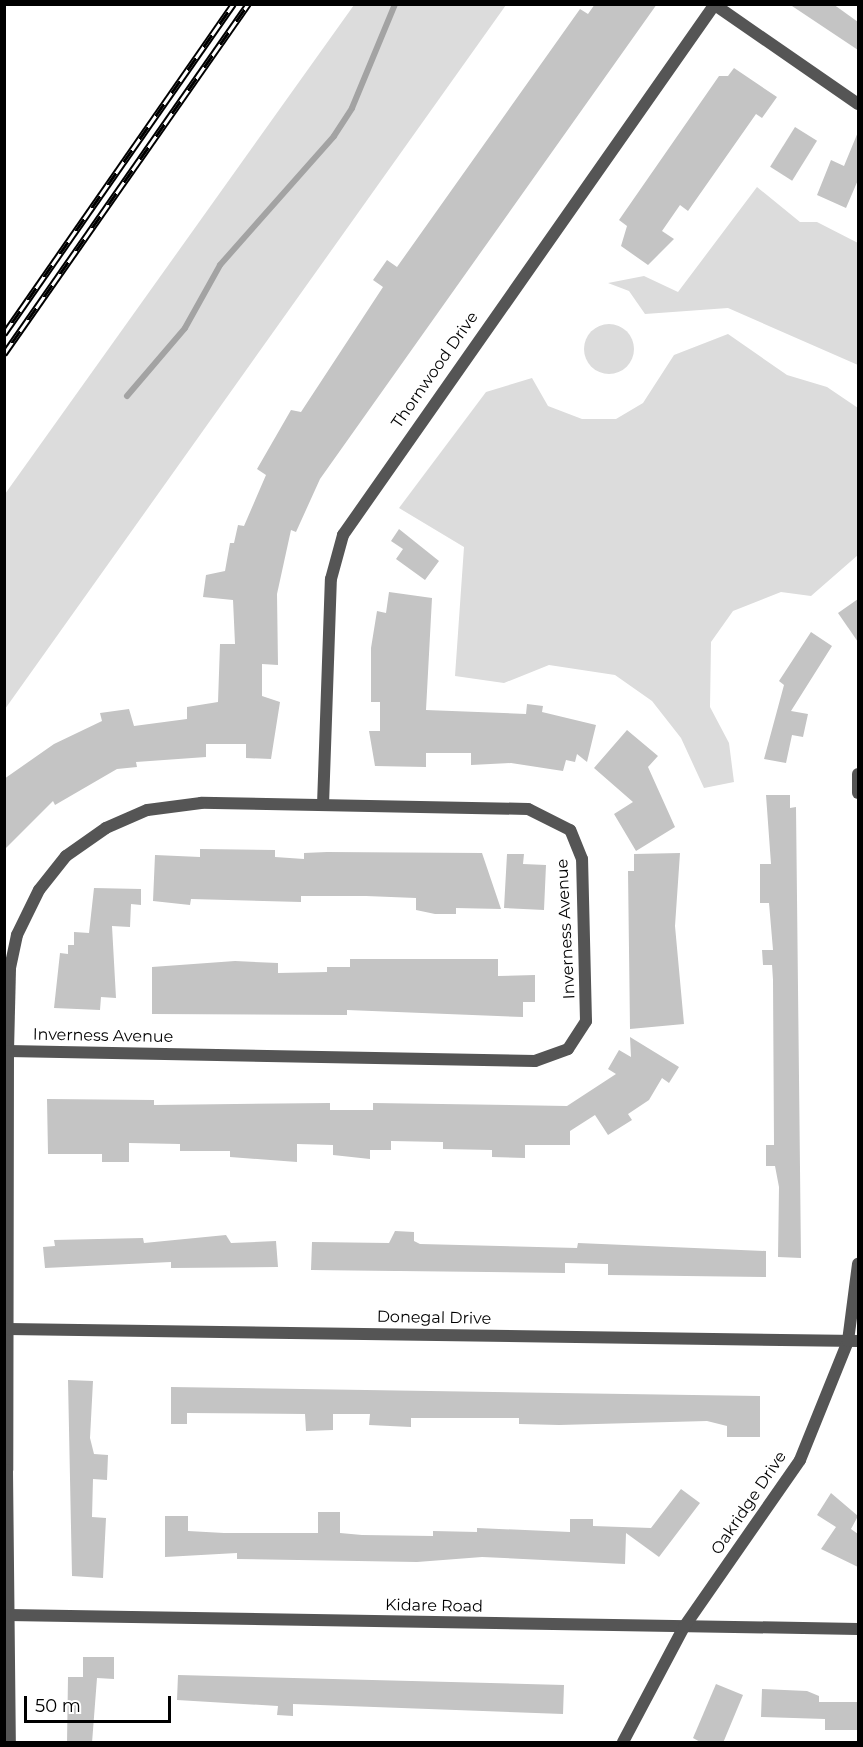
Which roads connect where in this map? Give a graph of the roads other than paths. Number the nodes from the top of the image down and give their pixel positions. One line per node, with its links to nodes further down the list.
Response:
1 (715, 5): 2 (street); 5 (street, Thornwood Drive)
2 (858, 104)
3 (858, 774): 4 (street)
4 (858, 793)
5 (323, 805): 6 (street, Inverness Avenue); 6 (street, Inverness Avenue)
6 (8, 1051): 8 (street, Inverness Avenue)
7 (858, 1264): 9 (street, Oakridge Drive)
8 (8, 1329): 9 (street, Donegal Drive); 10 (street, Inverness Avenue)
9 (853, 1341): 12 (street, Oakridge Drive)
10 (6, 1470): 11 (street, Inverness Avenue)
11 (8, 1615): 12 (street, Kidare Road); 14 (street, Inverness Avenue)
12 (684, 1627): 13 (street, Kidare Road); 15 (street, Oakridge Drive)
13 (858, 1629)
14 (10, 1743)
15 (623, 1743)

